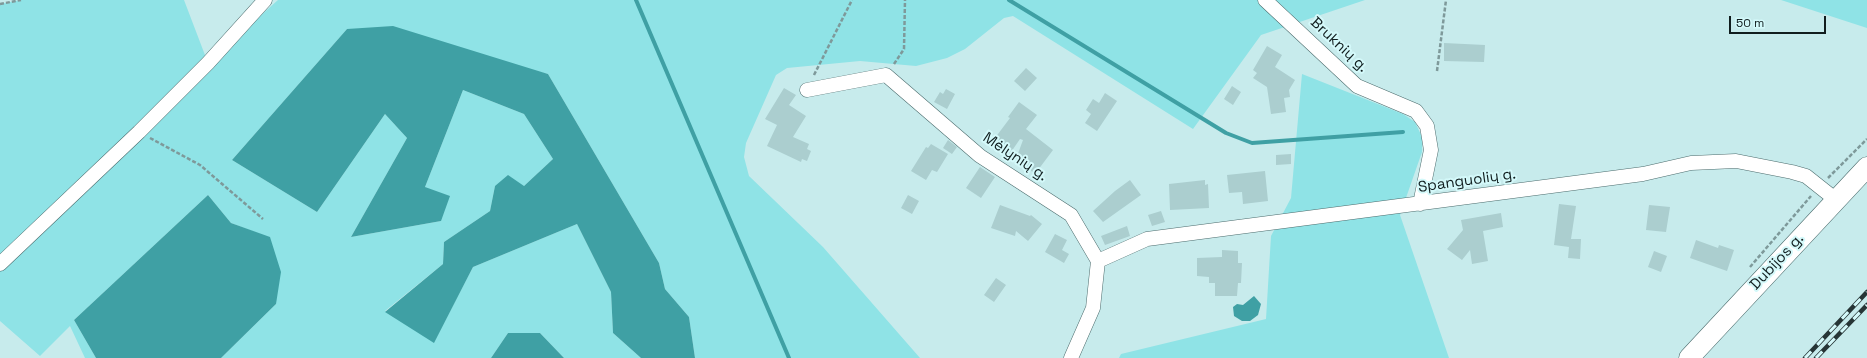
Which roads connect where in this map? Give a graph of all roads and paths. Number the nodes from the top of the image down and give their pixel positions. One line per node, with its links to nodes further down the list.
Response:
1 (21, 0): 7 (path)
2 (266, 0): 11 (street)
3 (852, 0): 10 (path)
4 (905, 0): 9 (path)
5 (1265, 0): 16 (street, Bruknių g.)
6 (1446, 0): 8 (path)
7 (0, 4)
8 (1436, 71)
9 (886, 75): 10 (street); 18 (street, Mėlynių g.)
10 (807, 90)
11 (139, 132): 17 (path); 19 (street)
12 (1867, 139): 14 (path)
13 (1867, 167): 15 (main road, Dubijos g.)
14 (1820, 186): 15 (street, Spanguolių g.); 16 (street, Spanguolių g.); 20 (path)
15 (1835, 199): 22 (main road, Dubijos g.)
16 (1420, 204): 18 (street, Spanguolių g.)
17 (263, 219)
18 (1098, 261): 21 (street)
19 (0, 264)
20 (1749, 267)
21 (1071, 358)
22 (1689, 358)

